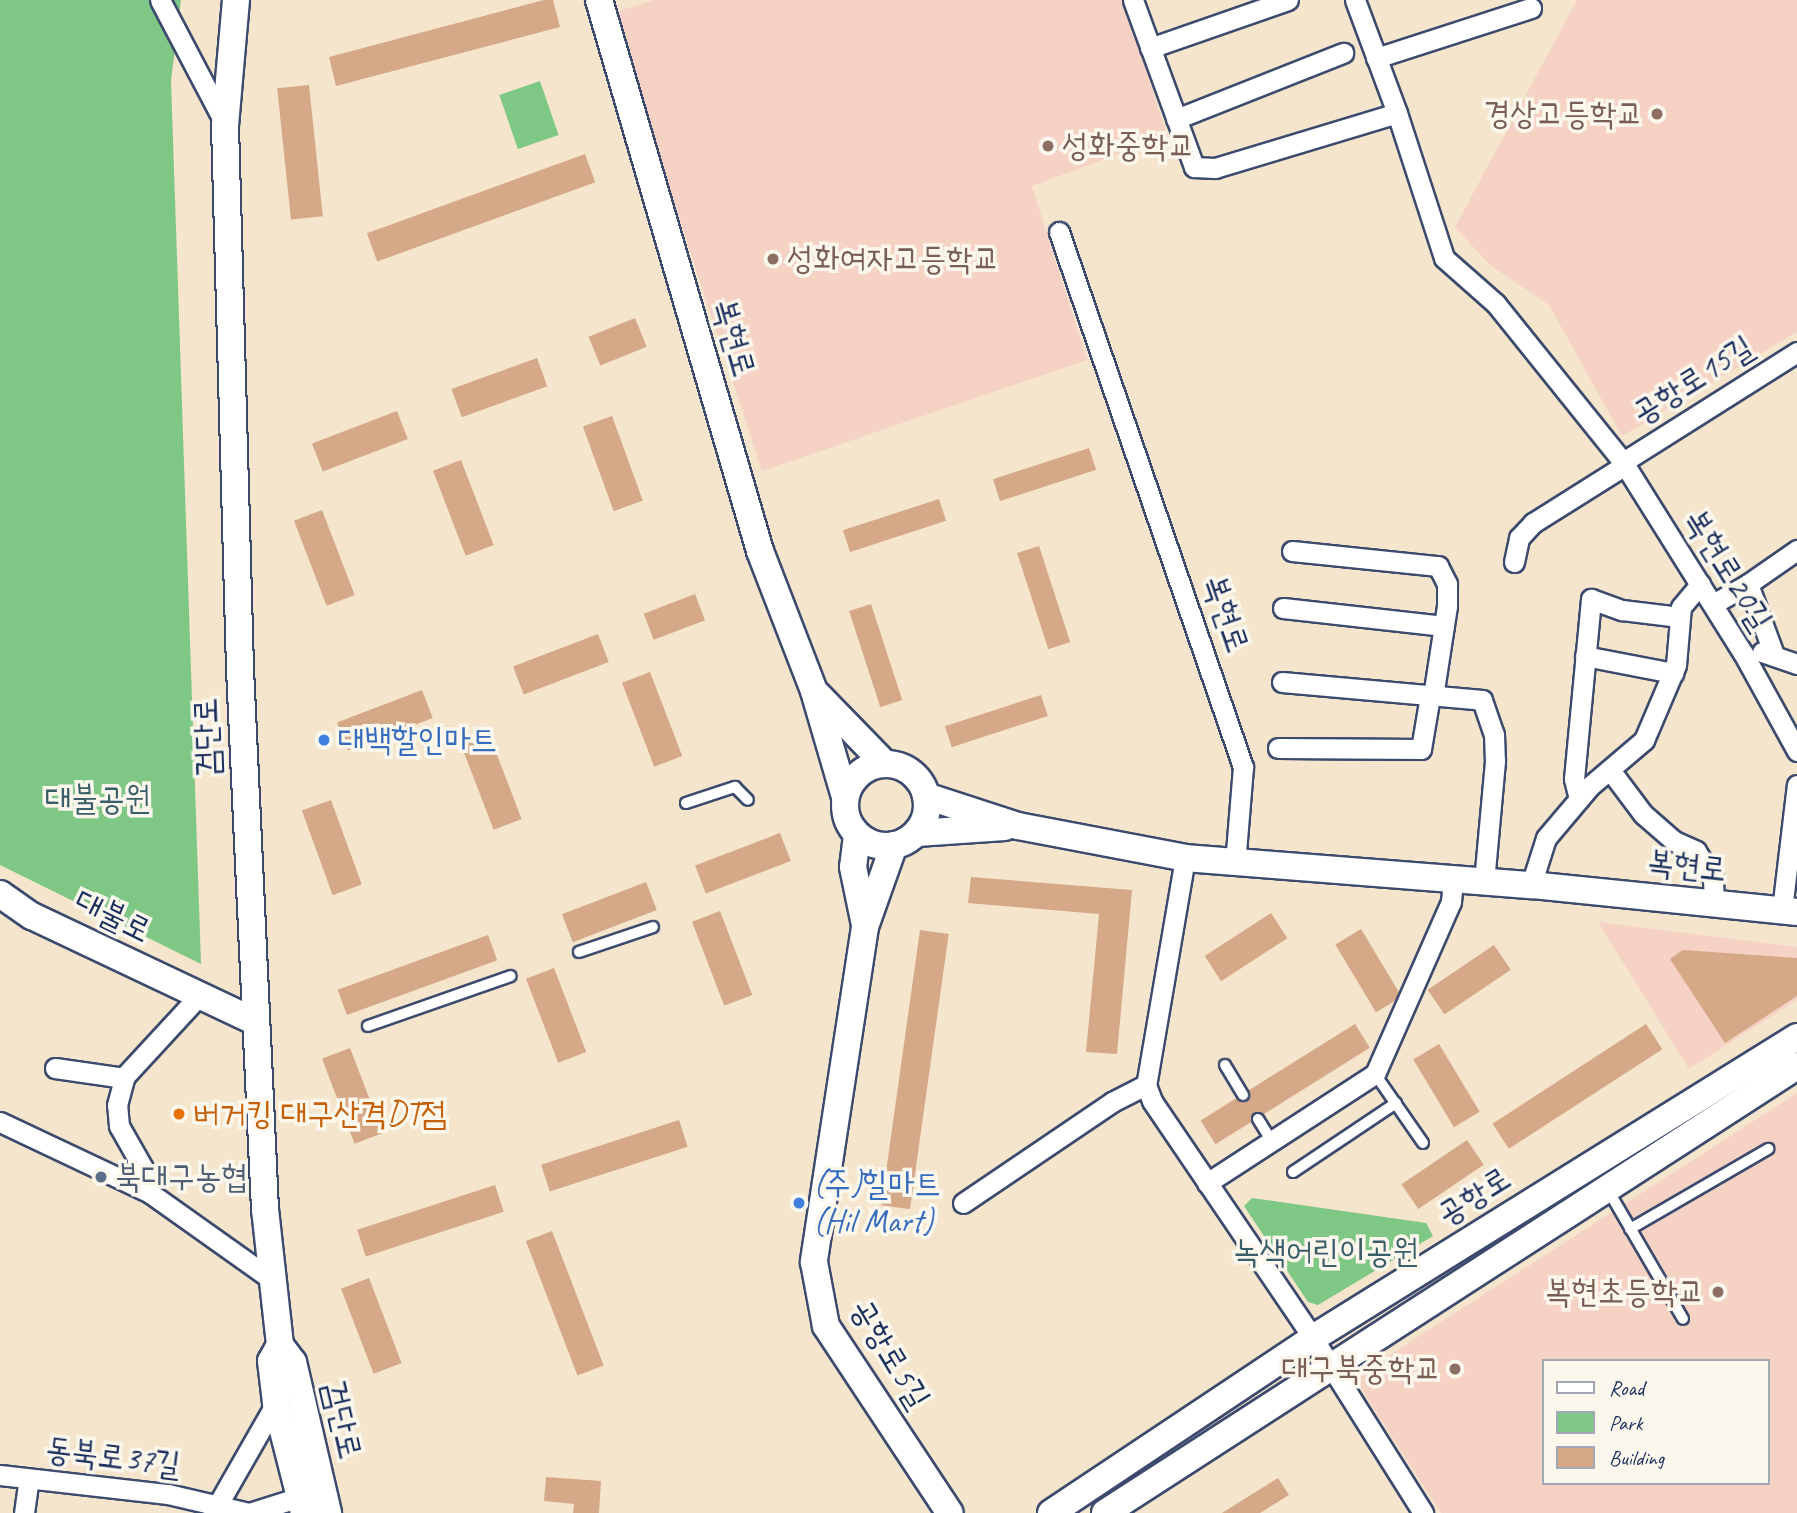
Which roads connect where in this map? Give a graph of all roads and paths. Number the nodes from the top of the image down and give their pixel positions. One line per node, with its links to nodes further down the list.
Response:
1 (160, 0): 13 (street, 검단로)
2 (236, 0): 13 (main road, 검단로)
3 (599, 0): 32 (main road, 복현로)
4 (1133, 0): 8 (street)
5 (1289, 0): 8 (street)
6 (1354, 0): 10 (street, 복현로20길)
7 (1531, 8): 10 (street)
8 (1150, 48): 12 (street)
9 (1343, 53): 12 (street)
10 (1376, 58): 11 (street, 복현로20길)
11 (1397, 113): 12 (street); 16 (street, 복현로20길)
12 (1176, 119)
13 (225, 125): 60 (main road, 검단로)
14 (1059, 232): 48 (street, 복현로)
15 (1797, 352): 16 (street, 공항로15길)
16 (1624, 463): 19 (street, 공항로15길); 20 (street, 복현로20길)
17 (1797, 550): 21 (street)
18 (1292, 551): 25 (street)
19 (1514, 562)
20 (1700, 584): 22 (street, 복현로20길); 24 (street)
21 (1748, 584): 22 (street); 26 (street)
22 (1713, 604): 27 (street, 복현로20길)
23 (1283, 608): 25 (street)
24 (1679, 617): 28 (street); 30 (street)
25 (1444, 626): 33 (street)
26 (1773, 652): 27 (street); 29 (street)
27 (1743, 653): 35 (street, 복현로20길)
28 (1585, 656): 30 (street); 41 (street)
29 (1797, 664)
30 (1673, 673): 37 (street)
31 (1282, 682): 33 (street)
32 (814, 691): 36 (main road); 40 (main road, 복현로)
33 (1431, 696): 34 (street); 50 (street)
34 (1278, 748)
35 (1797, 751)
36 (886, 764): 39 (main road); 40 (main road)
37 (1610, 770): 41 (street); 53 (street)
38 (1797, 785): 54 (street)
39 (926, 796): 44 (main road); 46 (main road)
40 (845, 797): 45 (main road)
41 (1578, 799): 51 (street)
42 (748, 800): 43 (lane)
43 (686, 803)
44 (1018, 827): 46 (main road); 47 (main road, 복현로)
45 (857, 835): 46 (main road); 56 (main road)
46 (905, 839): 56 (main road)
47 (1185, 858): 48 (main road, 복현로); 68 (street)
48 (1235, 864): 49 (main road, 복현로)
49 (1453, 878): 50 (main road, 복현로); 66 (street)
50 (1484, 881): 51 (main road, 복현로)
51 (1531, 885): 53 (main road, 복현로)
52 (0, 894): 59 (main road, 대불로)
53 (1714, 905): 54 (main road, 복현로)
54 (1790, 911)
55 (653, 927): 57 (lane)
56 (865, 927): 94 (main road, 공항로5길)
57 (579, 952)
58 (511, 976): 61 (lane)
59 (198, 997): 60 (main road, 대불로); 67 (street)
60 (254, 1021): 82 (main road, 검단로)
61 (368, 1026)
62 (1797, 1037): 84 (main road, 공항로)
63 (1225, 1065): 69 (lane)
64 (1797, 1066): 78 (main road, 공항로)
65 (55, 1068): 67 (street)
66 (1376, 1074): 70 (lane); 73 (street)
67 (124, 1078): 79 (street)
68 (1146, 1085): 77 (street); 80 (street)
69 (1243, 1095)
70 (1396, 1103): 74 (lane); 76 (lane)
71 (1258, 1119): 73 (lane)
72 (3, 1129): 79 (street)
73 (1272, 1141): 77 (street)
74 (1423, 1143)
75 (1768, 1149): 81 (lane)
76 (1293, 1172)
77 (1207, 1183): 84 (street)
78 (1606, 1187): 81 (lane); 86 (main road, 공항로)
79 (150, 1194): 82 (street)
80 (963, 1203)
81 (1630, 1229): 83 (lane)
82 (274, 1281): 85 (main road, 검단로)
83 (1683, 1319)
84 (1313, 1338): 86 (street); 95 (main road, 공항로)
85 (280, 1345): 87 (main road, 검단로); 93 (main road, 검단로)
86 (1329, 1367): 96 (main road, 공항로); 97 (street)
87 (276, 1403): 90 (main road, 검단로); 91 (street)
88 (0, 1475): 89 (street, 동북로37길)
89 (29, 1479): 91 (street, 동북로37길); 92 (street)
90 (302, 1505): 91 (street, 동북로37길)
91 (215, 1509)
92 (24, 1513)
93 (328, 1513)
94 (950, 1513)
95 (1051, 1513)
96 (1105, 1513)
97 (1423, 1513)

